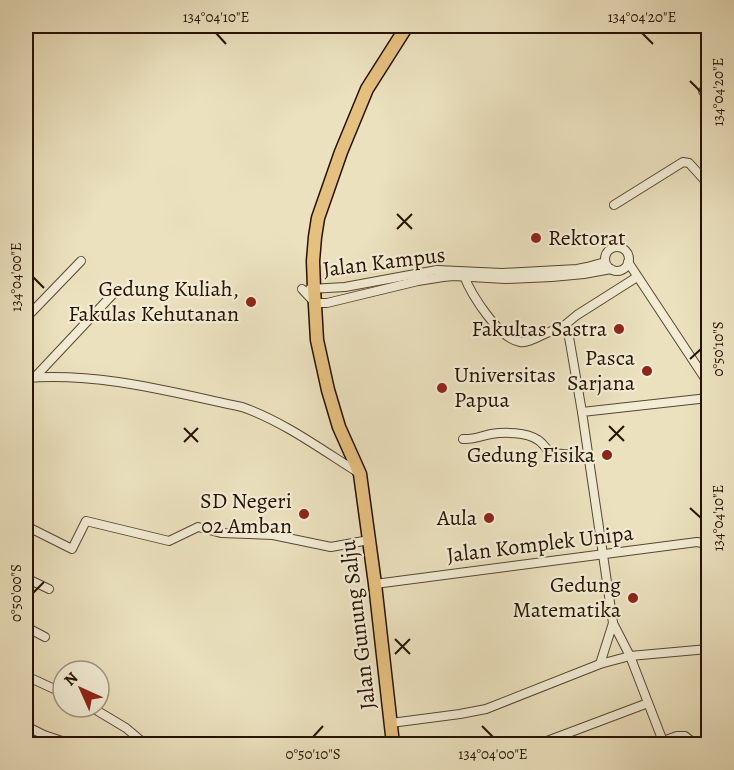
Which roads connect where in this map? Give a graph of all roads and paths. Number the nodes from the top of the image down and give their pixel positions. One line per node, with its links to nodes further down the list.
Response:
1 (407, 26): 12 (main road, Jalan Gunung Salju)
2 (703, 91): 3 (street)
3 (708, 98)
4 (708, 184): 5 (street)
5 (614, 205)
6 (81, 261): 16 (street)
7 (628, 262): 8 (street, Jalan Kampus); 8 (street, Jalan Kampus); 11 (street, Jalan Kampus)
8 (608, 265): 10 (street, Jalan Kampus)
9 (464, 275): 10 (street, Jalan Kampus); 12 (street, Jalan Kampus); 13 (street, Jalan Kampus); 15 (street, Jalan Kampus)
10 (479, 275): 13 (street)
11 (637, 277): 17 (street, Jalan Kampus); 20 (street, Jalan Kampus)
12 (314, 288): 15 (main road, Jalan Gunung Salju)
13 (473, 293): 17 (street, Jalan Kampus)
14 (113, 294): 18 (street)
15 (315, 303): 25 (main road, Jalan Gunung Salju)
16 (26, 318)
17 (560, 329): 22 (street)
18 (35, 377): 19 (street); 25 (street)
19 (26, 378)
20 (708, 383)
21 (708, 398): 22 (street)
22 (582, 412): 24 (street)
23 (463, 439): 24 (street)
24 (588, 456): 29 (street)
25 (360, 474): 27 (main road, Jalan Gunung Salju)
26 (26, 526): 27 (street)
27 (369, 540): 31 (main road, Jalan Gunung Salju)
28 (708, 549): 29 (street, Jalan Komplek Unipa)
29 (604, 553): 31 (street, Jalan Komplek Unipa); 33 (street)
30 (26, 578): 32 (street)
31 (375, 584): 43 (main road, Jalan Gunung Salju)
32 (49, 589)
33 (613, 623): 37 (street); 38 (street)
34 (26, 627): 35 (street)
35 (45, 636)
36 (708, 649): 37 (street)
37 (630, 656): 38 (street); 41 (street)
38 (600, 664): 43 (street)
39 (26, 676): 40 (street)
40 (51, 687)
41 (648, 704): 45 (street); 49 (street)
42 (111, 719): 47 (street)
43 (391, 723): 48 (main road, Jalan Gunung Salju)
44 (26, 726): 46 (street)
45 (664, 743): 50 (street)
46 (71, 744)
47 (145, 744)
48 (393, 744)
49 (539, 744)
50 (692, 744)

